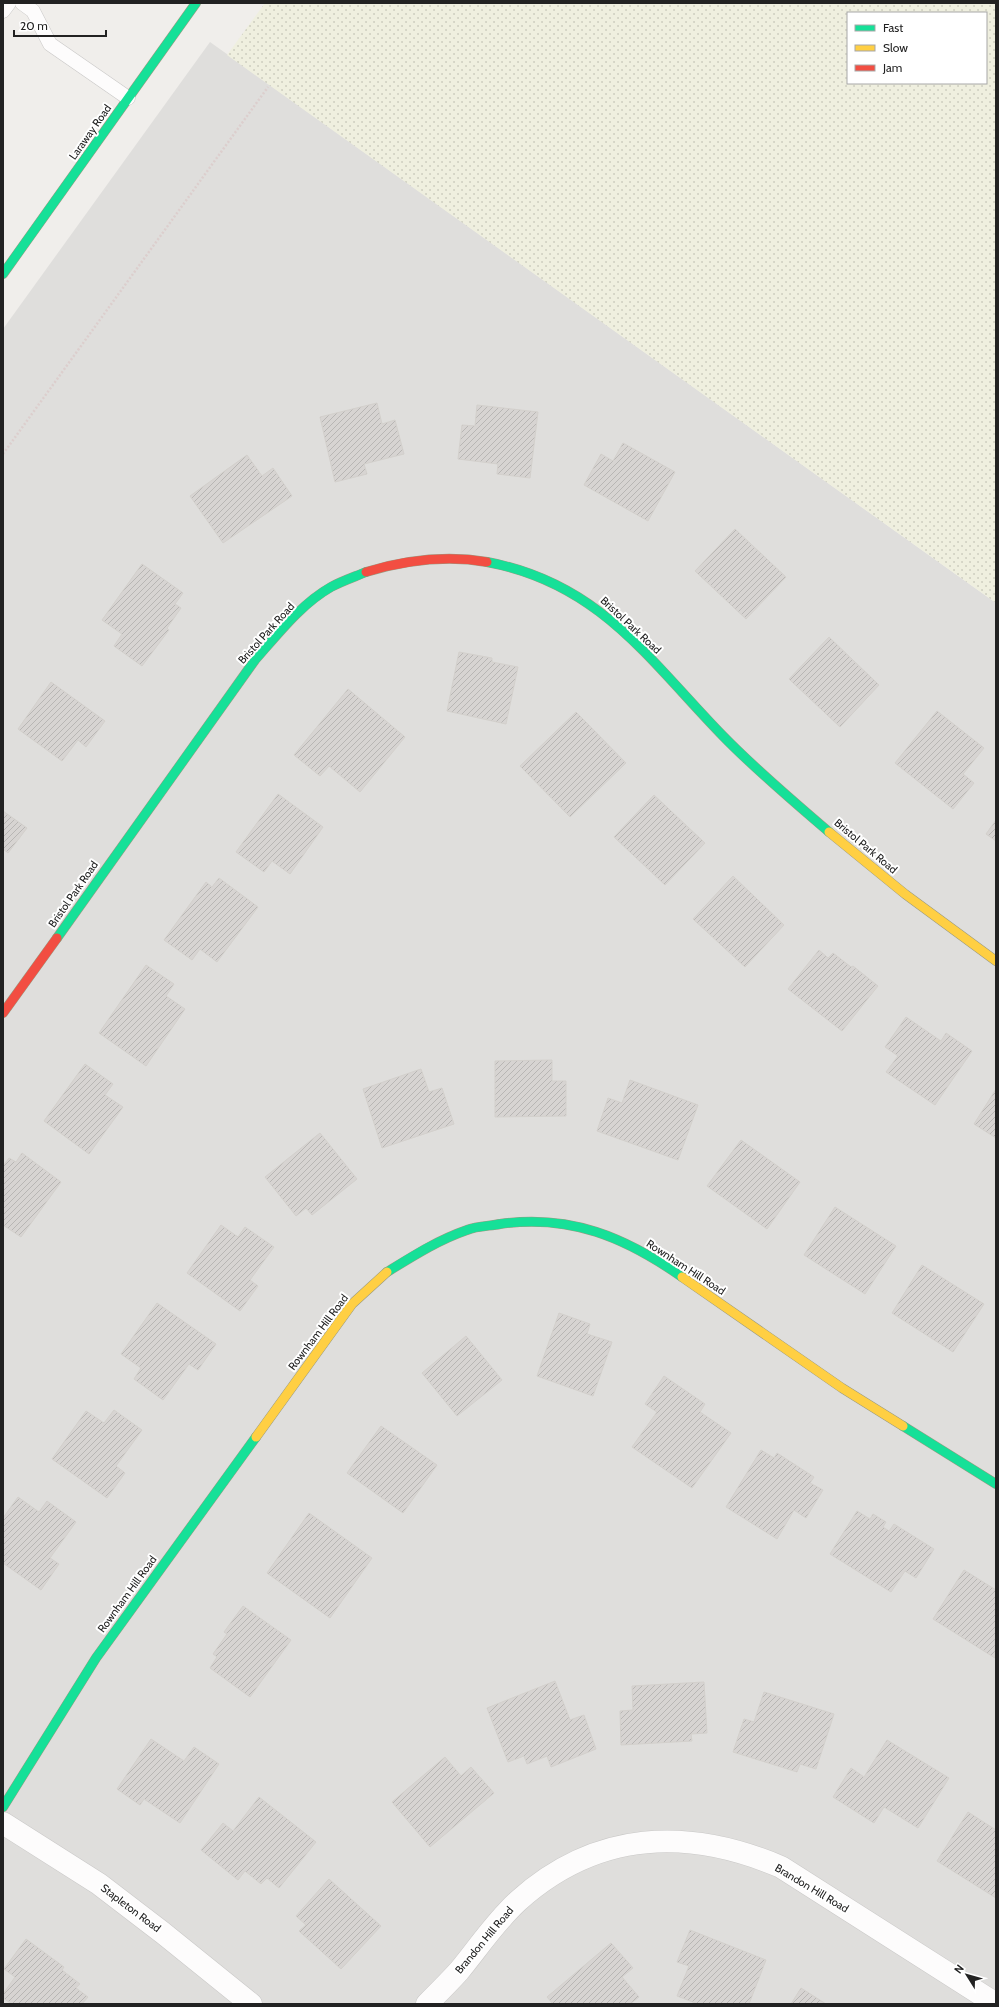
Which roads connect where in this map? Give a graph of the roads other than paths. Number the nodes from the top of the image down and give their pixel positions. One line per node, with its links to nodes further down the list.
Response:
1 (9, 3): 4 (lane)
2 (22, 3): 5 (lane)
3 (196, 3): 5 (street, Laraway Road)
4 (3, 11)
5 (128, 98): 6 (street, Laraway Road)
6 (3, 274)
7 (996, 961): 8 (street, Bristol Park Road)
8 (3, 1012)
9 (996, 1484): 10 (street, Rownham Hill Road)
10 (3, 1807)
11 (3, 1823): 12 (street, Stapleton Road)
12 (251, 2004)
13 (427, 2004): 14 (street, Brandon Hill Road)
14 (996, 2004)

